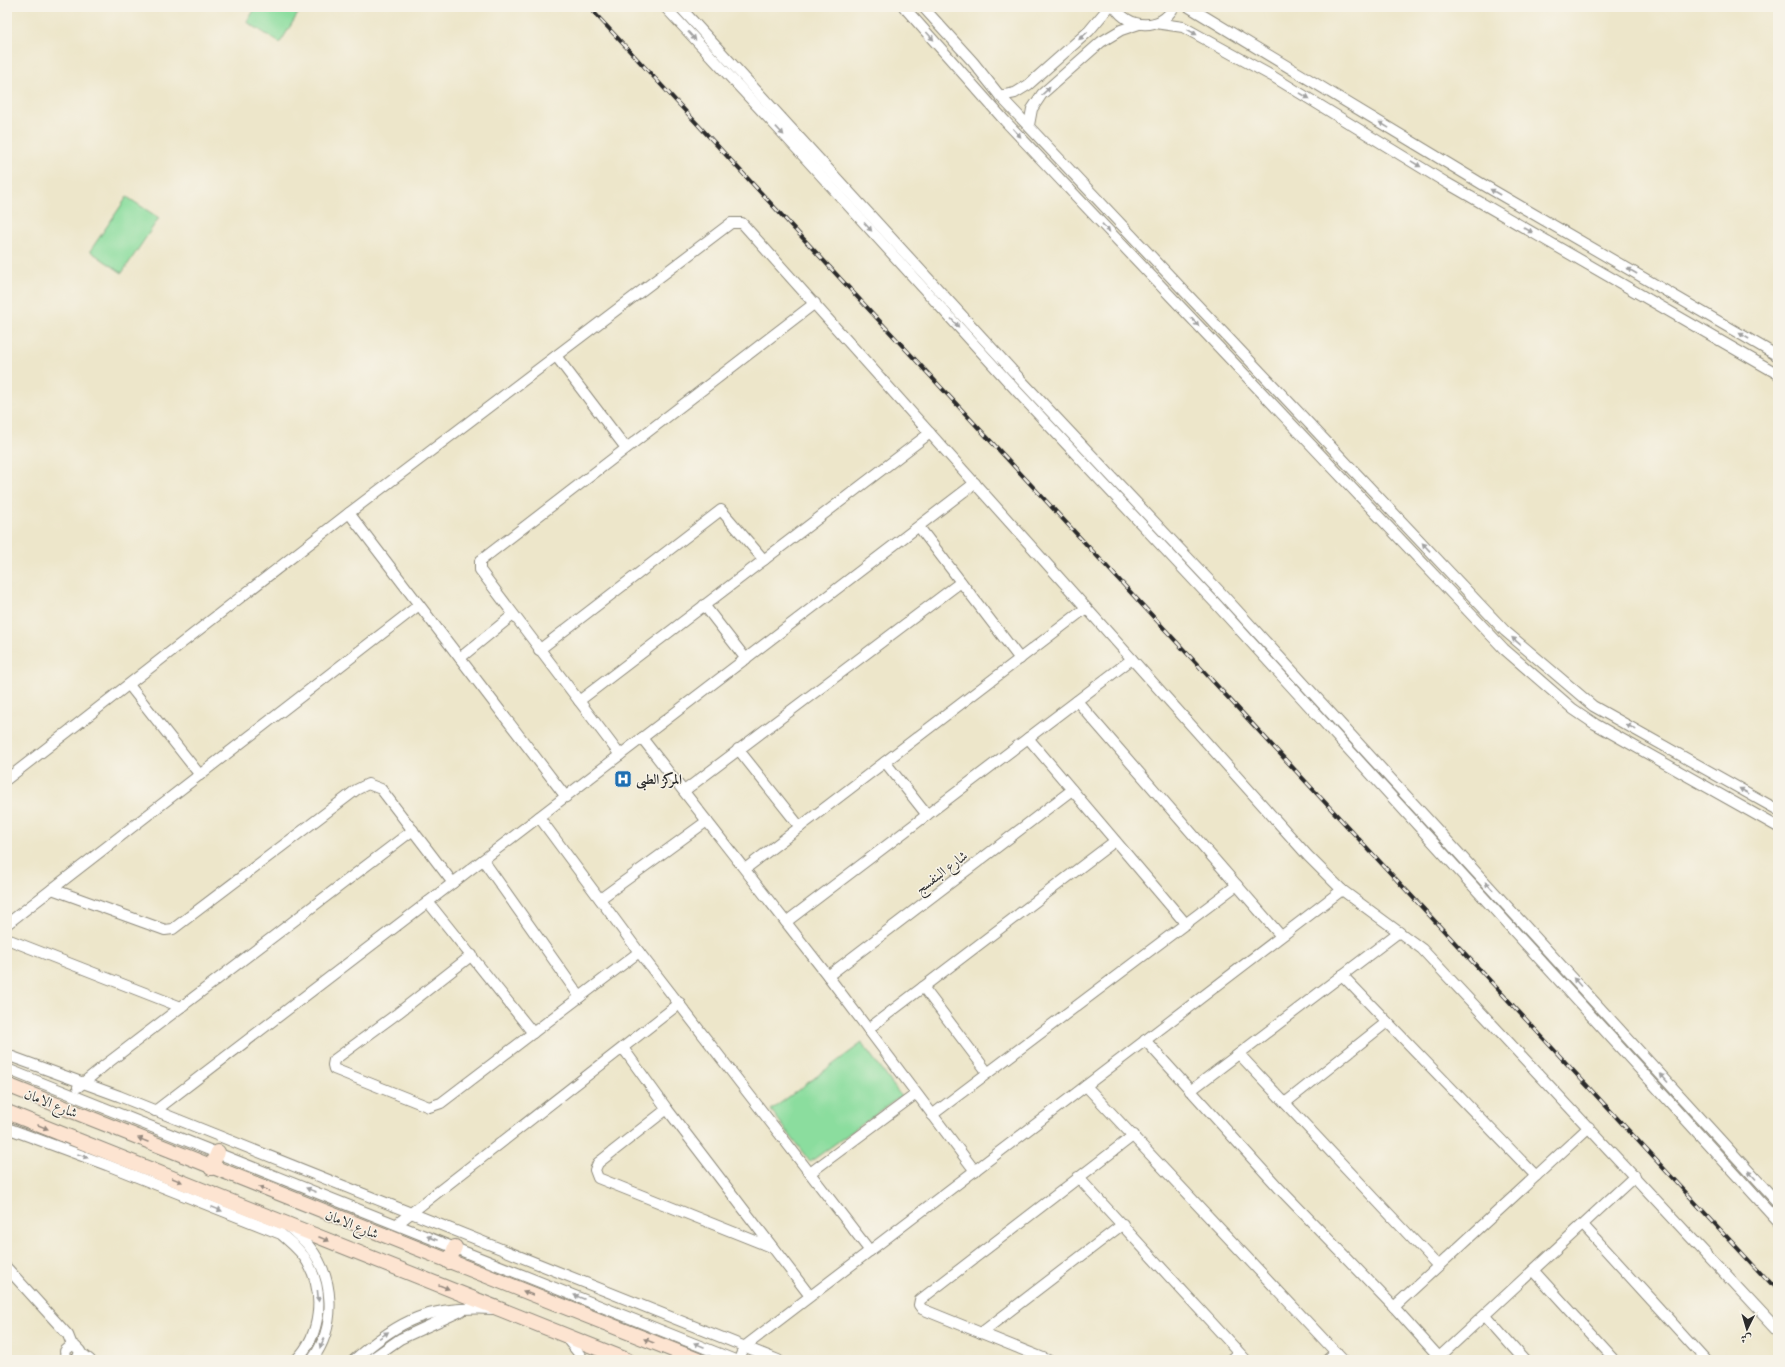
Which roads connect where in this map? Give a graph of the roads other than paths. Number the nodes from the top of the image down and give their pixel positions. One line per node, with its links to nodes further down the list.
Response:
1 (665, 7): 116 (street, one-way to 116)
2 (680, 7): 114 (street, one-way to 2)
3 (904, 7): 13 (street, one-way to 13)
4 (923, 7): 11 (street)
5 (1109, 7): 15 (street, one-way to 15)
6 (1115, 7): 10 (street)
7 (1174, 7): 9 (street)
8 (1189, 7): 12 (street)
9 (1155, 23): 10 (street); 14 (street, one-way to 14)
10 (1139, 24): 16 (street, one-way to 10)
11 (972, 62): 13 (street); 15 (street)
12 (1280, 63): 14 (street); 21 (street, one-way to 12)
13 (962, 72): 18 (street, one-way to 18)
14 (1272, 76): 22 (street, one-way to 22)
15 (1000, 96): 16 (street)
16 (1029, 125): 17 (street)
17 (1099, 200): 18 (street); 35 (street, one-way to 17)
18 (1089, 210): 40 (street, one-way to 40)
19 (815, 303): 20 (street); 23 (street); 24 (street)
20 (556, 356): 24 (street); 26 (street)
21 (1778, 356)
22 (1778, 374)
23 (930, 432): 25 (street); 28 (street)
24 (626, 448): 33 (street)
25 (976, 483): 27 (street); 32 (street)
26 (349, 513): 30 (street); 41 (street)
27 (919, 527): 29 (street); 37 (street)
28 (764, 560): 31 (street); 34 (street)
29 (961, 582): 38 (street); 46 (street)
30 (419, 605): 36 (street); 49 (street)
31 (704, 605): 37 (street); 42 (street)
32 (1086, 608): 38 (street); 39 (street)
33 (513, 615): 34 (street); 36 (street)
34 (539, 650): 42 (street)
35 (1530, 652): 40 (street); 54 (street, one-way to 35)
36 (460, 658): 53 (street)
37 (746, 659): 44 (street)
38 (1020, 659): 48 (street)
39 (1132, 659): 43 (street); 67 (street)
40 (1520, 663): 59 (street)
41 (130, 685): 49 (street); 50 (street)
42 (579, 701): 47 (street)
43 (1077, 701): 45 (street); 65 (street)
44 (642, 738): 47 (street); 52 (street)
45 (1028, 738): 51 (street); 55 (street)
46 (738, 749): 52 (street); 58 (street)
47 (620, 755): 53 (street)
48 (885, 762): 55 (street); 58 (street)
49 (200, 775): 66 (street)
50 (7, 779)
51 (1072, 790): 61 (street); 79 (street, شارع البنفسج)
52 (684, 791): 57 (street)
53 (566, 797): 56 (street)
54 (1778, 810)
55 (927, 815): 70 (street)
56 (539, 817): 62 (street); 68 (street)
57 (707, 821): 63 (street); 68 (street)
58 (800, 827): 63 (street)
59 (1778, 827)
60 (413, 830): 64 (street); 66 (street); 83 (street)
61 (1115, 841): 72 (street); 80 (street)
62 (483, 860): 64 (street); 81 (street)
63 (745, 869): 70 (street)
64 (453, 883): 69 (street)
65 (1237, 885): 72 (street); 74 (street)
66 (52, 889): 71 (street)
67 (1342, 890): 73 (street); 74 (street)
68 (600, 900): 76 (street)
69 (428, 902): 77 (street); 101 (street)
70 (786, 922): 79 (street)
71 (7, 924)
72 (1186, 924): 92 (street)
73 (1399, 932): 78 (street); 104 (street)
74 (1281, 936): 87 (street)
75 (7, 939): 83 (street)
76 (639, 952): 81 (street); 82 (street)
77 (472, 955): 86 (street); 86 (street)
78 (1342, 975): 84 (street); 89 (street)
79 (828, 976): 85 (street)
80 (923, 988): 85 (street); 92 (street)
81 (580, 997): 86 (street)
82 (680, 1003): 88 (street); 110 (street)
83 (181, 1007): 93 (street)
84 (1387, 1022): 99 (street); 111 (street)
85 (868, 1029): 98 (street)
86 (533, 1033)
87 (1145, 1040): 95 (street); 96 (street)
88 (623, 1048): 100 (street); 115 (street)
89 (1239, 1054): 96 (street); 99 (street)
90 (7, 1055): 93 (street)
91 (7, 1069): 97 (street)
92 (988, 1073): 103 (street)
93 (82, 1084): 97 (street); 101 (street)
94 (7, 1085): 108 (street, شارع الامان, one-way to 94)
95 (1086, 1086): 106 (street); 109 (street)
96 (1190, 1091): 129 (street)
97 (72, 1094): 107 (street)
98 (916, 1094): 103 (street); 110 (street)
99 (1285, 1103): 125 (street)
100 (667, 1109): 122 (street); 122 (street)
101 (155, 1111): 115 (street)
102 (7, 1112): 117 (street, شارع الامان, one-way to 117)
103 (932, 1115): 109 (street)
104 (1589, 1127): 111 (street); 112 (street)
105 (7, 1128): 142 (street, one-way to 142)
106 (1134, 1135): 113 (street); 138 (street)
107 (218, 1152): 108 (street); 118 (street, one-way to 107)
108 (211, 1168): 124 (street, شارع الامان, one-way to 108)
109 (975, 1171): 123 (street)
110 (810, 1172): 123 (street)
111 (1536, 1176): 125 (street)
112 (1635, 1176): 120 (street); 133 (street)
113 (1078, 1177): 119 (street); 134 (street)
114 (1778, 1203)
115 (411, 1212): 118 (street); 136 (street)
116 (1778, 1221)
117 (284, 1223): 131 (street, شارع الامان, one-way to 131); 143 (street, one-way to 143)
118 (397, 1224): 121 (street, one-way to 118)
119 (1122, 1224): 134 (street); 137 (street)
120 (1583, 1225): 127 (street); 157 (street)
121 (455, 1247): 124 (street); 149 (street, one-way to 121)
122 (772, 1248): 128 (street)
123 (870, 1250): 128 (street)
124 (449, 1262): 148 (street, شارع الامان, one-way to 124)
125 (1438, 1266): 129 (street)
126 (7, 1268): 139 (street)
127 (1534, 1271): 132 (street); 156 (street)
128 (810, 1296): 136 (street)
129 (1394, 1307): 140 (street)
130 (467, 1308): 131 (street); 144 (street, one-way to 130); 145 (street)
131 (501, 1310): 135 (street, شارع الامان)
132 (1485, 1316): 140 (street); 155 (street)
133 (1778, 1331)
134 (980, 1333): 152 (street)
135 (564, 1335): 146 (street); 147 (street, شارع الامان)
136 (744, 1347): 150 (street); 151 (street)
137 (1242, 1356): 153 (street)
138 (1340, 1356): 154 (street)
139 (71, 1358): 141 (street)
140 (1438, 1359)
141 (90, 1360)
142 (296, 1360)
143 (312, 1360)
144 (354, 1360)
145 (370, 1360)
146 (584, 1360)
147 (627, 1360)
148 (698, 1360)
149 (735, 1360)
150 (739, 1360)
151 (778, 1360)
152 (1048, 1360)
153 (1230, 1360)
154 (1327, 1360)
155 (1524, 1360)
156 (1615, 1360)
157 (1706, 1360)

